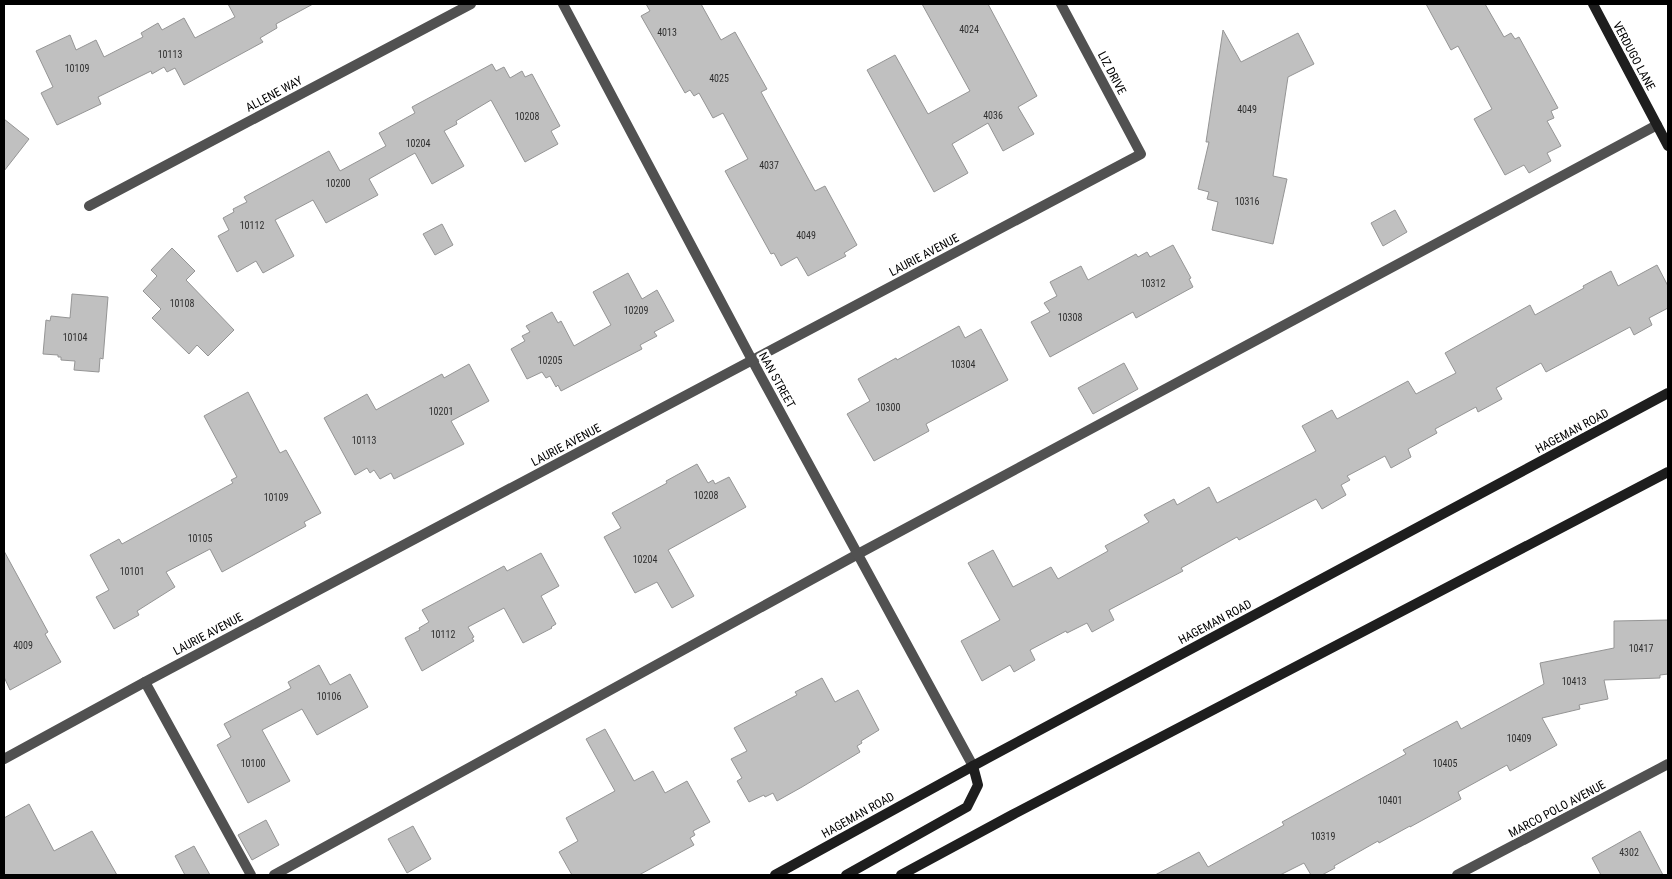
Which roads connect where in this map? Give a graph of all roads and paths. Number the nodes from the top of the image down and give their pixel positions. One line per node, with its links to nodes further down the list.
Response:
1 (471, 4): 8 (street, ALLENE WAY)
2 (563, 4): 9 (street, NAN STREET)
3 (1061, 4): 7 (street, LIZ DRIVE)
4 (1593, 4): 5 (main road, VERDUGO LANE)
5 (1657, 125): 6 (main road, VERDUGO LANE); 12 (street)
6 (1668, 146)
7 (1140, 154): 9 (street, LAURIE AVENUE)
8 (89, 206)
9 (752, 360): 12 (street, NAN STREET); 13 (street, LAURIE AVENUE)
10 (1668, 394): 16 (main road, HAGEMAN ROAD)
11 (1668, 472): 21 (main road)
12 (858, 554): 16 (street, NAN STREET); 18 (street)
13 (145, 682): 14 (street, LAURIE AVENUE); 17 (street)
14 (4, 758)
15 (1668, 764): 22 (street, MARCO POLO AVENUE)
16 (974, 766): 19 (main road, HAGEMAN ROAD); 20 (main road)
17 (251, 875)
18 (274, 875)
19 (774, 875)
20 (846, 875)
21 (901, 875)
22 (1458, 875)

